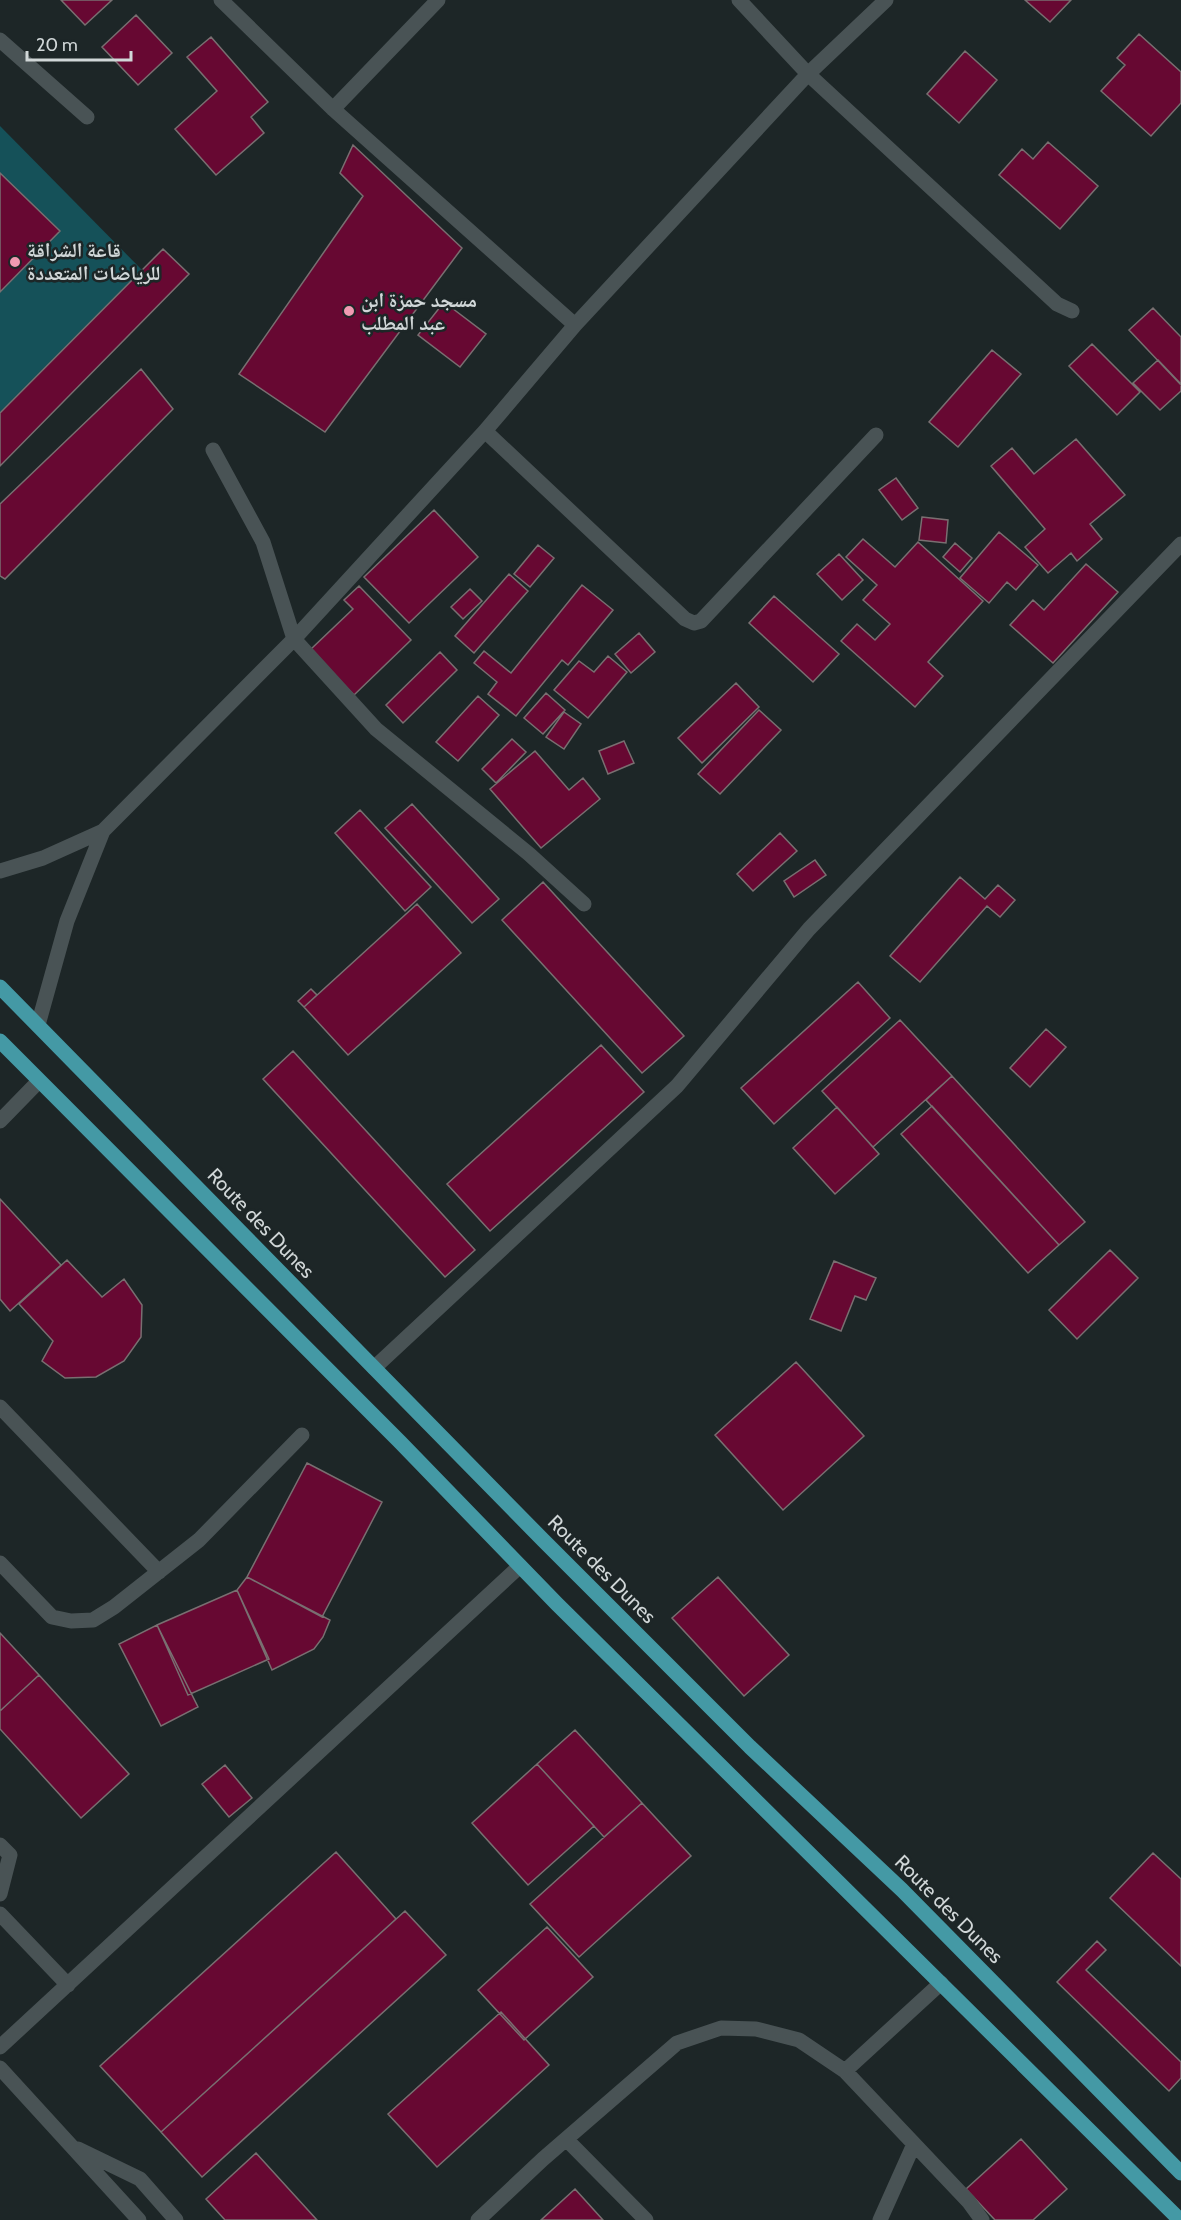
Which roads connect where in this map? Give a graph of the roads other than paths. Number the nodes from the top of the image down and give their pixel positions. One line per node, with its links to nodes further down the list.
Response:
1 (221, 0): 7 (street)
2 (438, 0): 7 (street)
3 (739, 0): 6 (street)
4 (885, 0): 6 (street)
5 (0, 40): 8 (street)
6 (808, 74): 9 (street); 10 (street)
7 (333, 109): 10 (street)
8 (87, 117)
9 (1072, 311)
10 (575, 325): 11 (street)
11 (485, 431): 12 (street); 15 (street)
12 (876, 435)
13 (213, 450): 15 (street)
14 (1181, 544): 24 (street)
15 (294, 639): 16 (street); 18 (street)
16 (103, 831): 17 (street); 20 (street)
17 (0, 871)
18 (584, 904)
19 (0, 987): 20 (main road, Route des Dunes)
20 (38, 1025): 24 (main road, Route des Dunes)
21 (0, 1041): 22 (main road)
22 (39, 1081): 23 (street); 28 (main road)
23 (0, 1121)
24 (374, 1368): 41 (main road, Route des Dunes)
25 (0, 1407): 29 (street)
26 (302, 1435): 29 (street)
27 (0, 1563): 29 (street)
28 (520, 1566): 33 (main road); 34 (street)
29 (159, 1572)
30 (0, 1845): 31 (street)
31 (0, 1894)
32 (0, 1914): 34 (street)
33 (941, 1983): 37 (street); 48 (main road)
34 (68, 1985): 35 (street)
35 (0, 2047)
36 (0, 2068): 39 (street)
37 (845, 2071): 38 (street); 40 (street)
38 (566, 2139): 44 (street); 45 (street)
39 (71, 2145): 42 (street); 43 (street)
40 (914, 2145): 46 (street); 47 (street)
41 (1181, 2173)
42 (139, 2220)
43 (176, 2220)
44 (478, 2220)
45 (646, 2220)
46 (880, 2220)
47 (982, 2220)
48 (1180, 2220)

